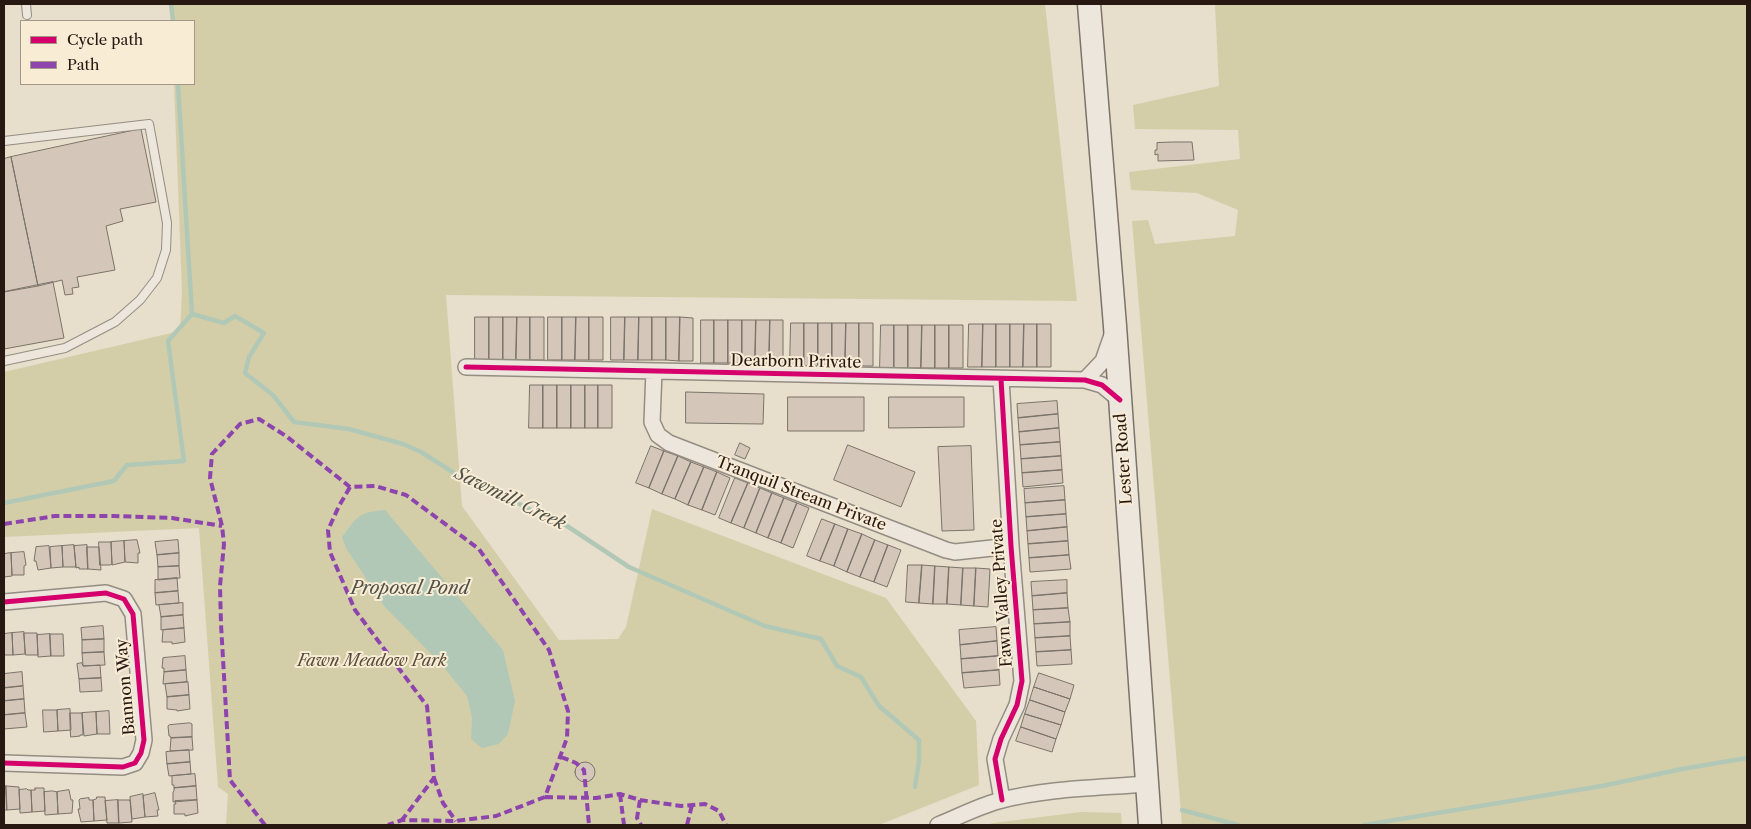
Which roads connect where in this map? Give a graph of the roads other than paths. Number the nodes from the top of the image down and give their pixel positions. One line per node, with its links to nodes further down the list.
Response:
1 (26, 4): 3 (lane)
2 (1089, 4): 5 (main road, Lester Road)
3 (27, 15)
4 (4, 141): 6 (lane)
5 (1115, 326): 10 (street); 11 (main road, Lester Road)
6 (4, 361)
7 (466, 367): 8 (street, Dearborn Private)
8 (654, 371): 9 (street, Dearborn Private); 12 (street, Tranquil Stream Private)
9 (1001, 379): 10 (street, Dearborn Private); 12 (street, Fawn Valley Private)
10 (1084, 380): 11 (street, Dearborn Private)
11 (1120, 400): 15 (main road, Lester Road)
12 (1011, 546): 16 (street, Fawn Valley Private)
13 (4, 602): 14 (street, Bannon Way)
14 (4, 763)
15 (1147, 784): 16 (street); 18 (main road, Lester Road)
16 (1002, 800): 17 (street)
17 (938, 825)
18 (1150, 825)

